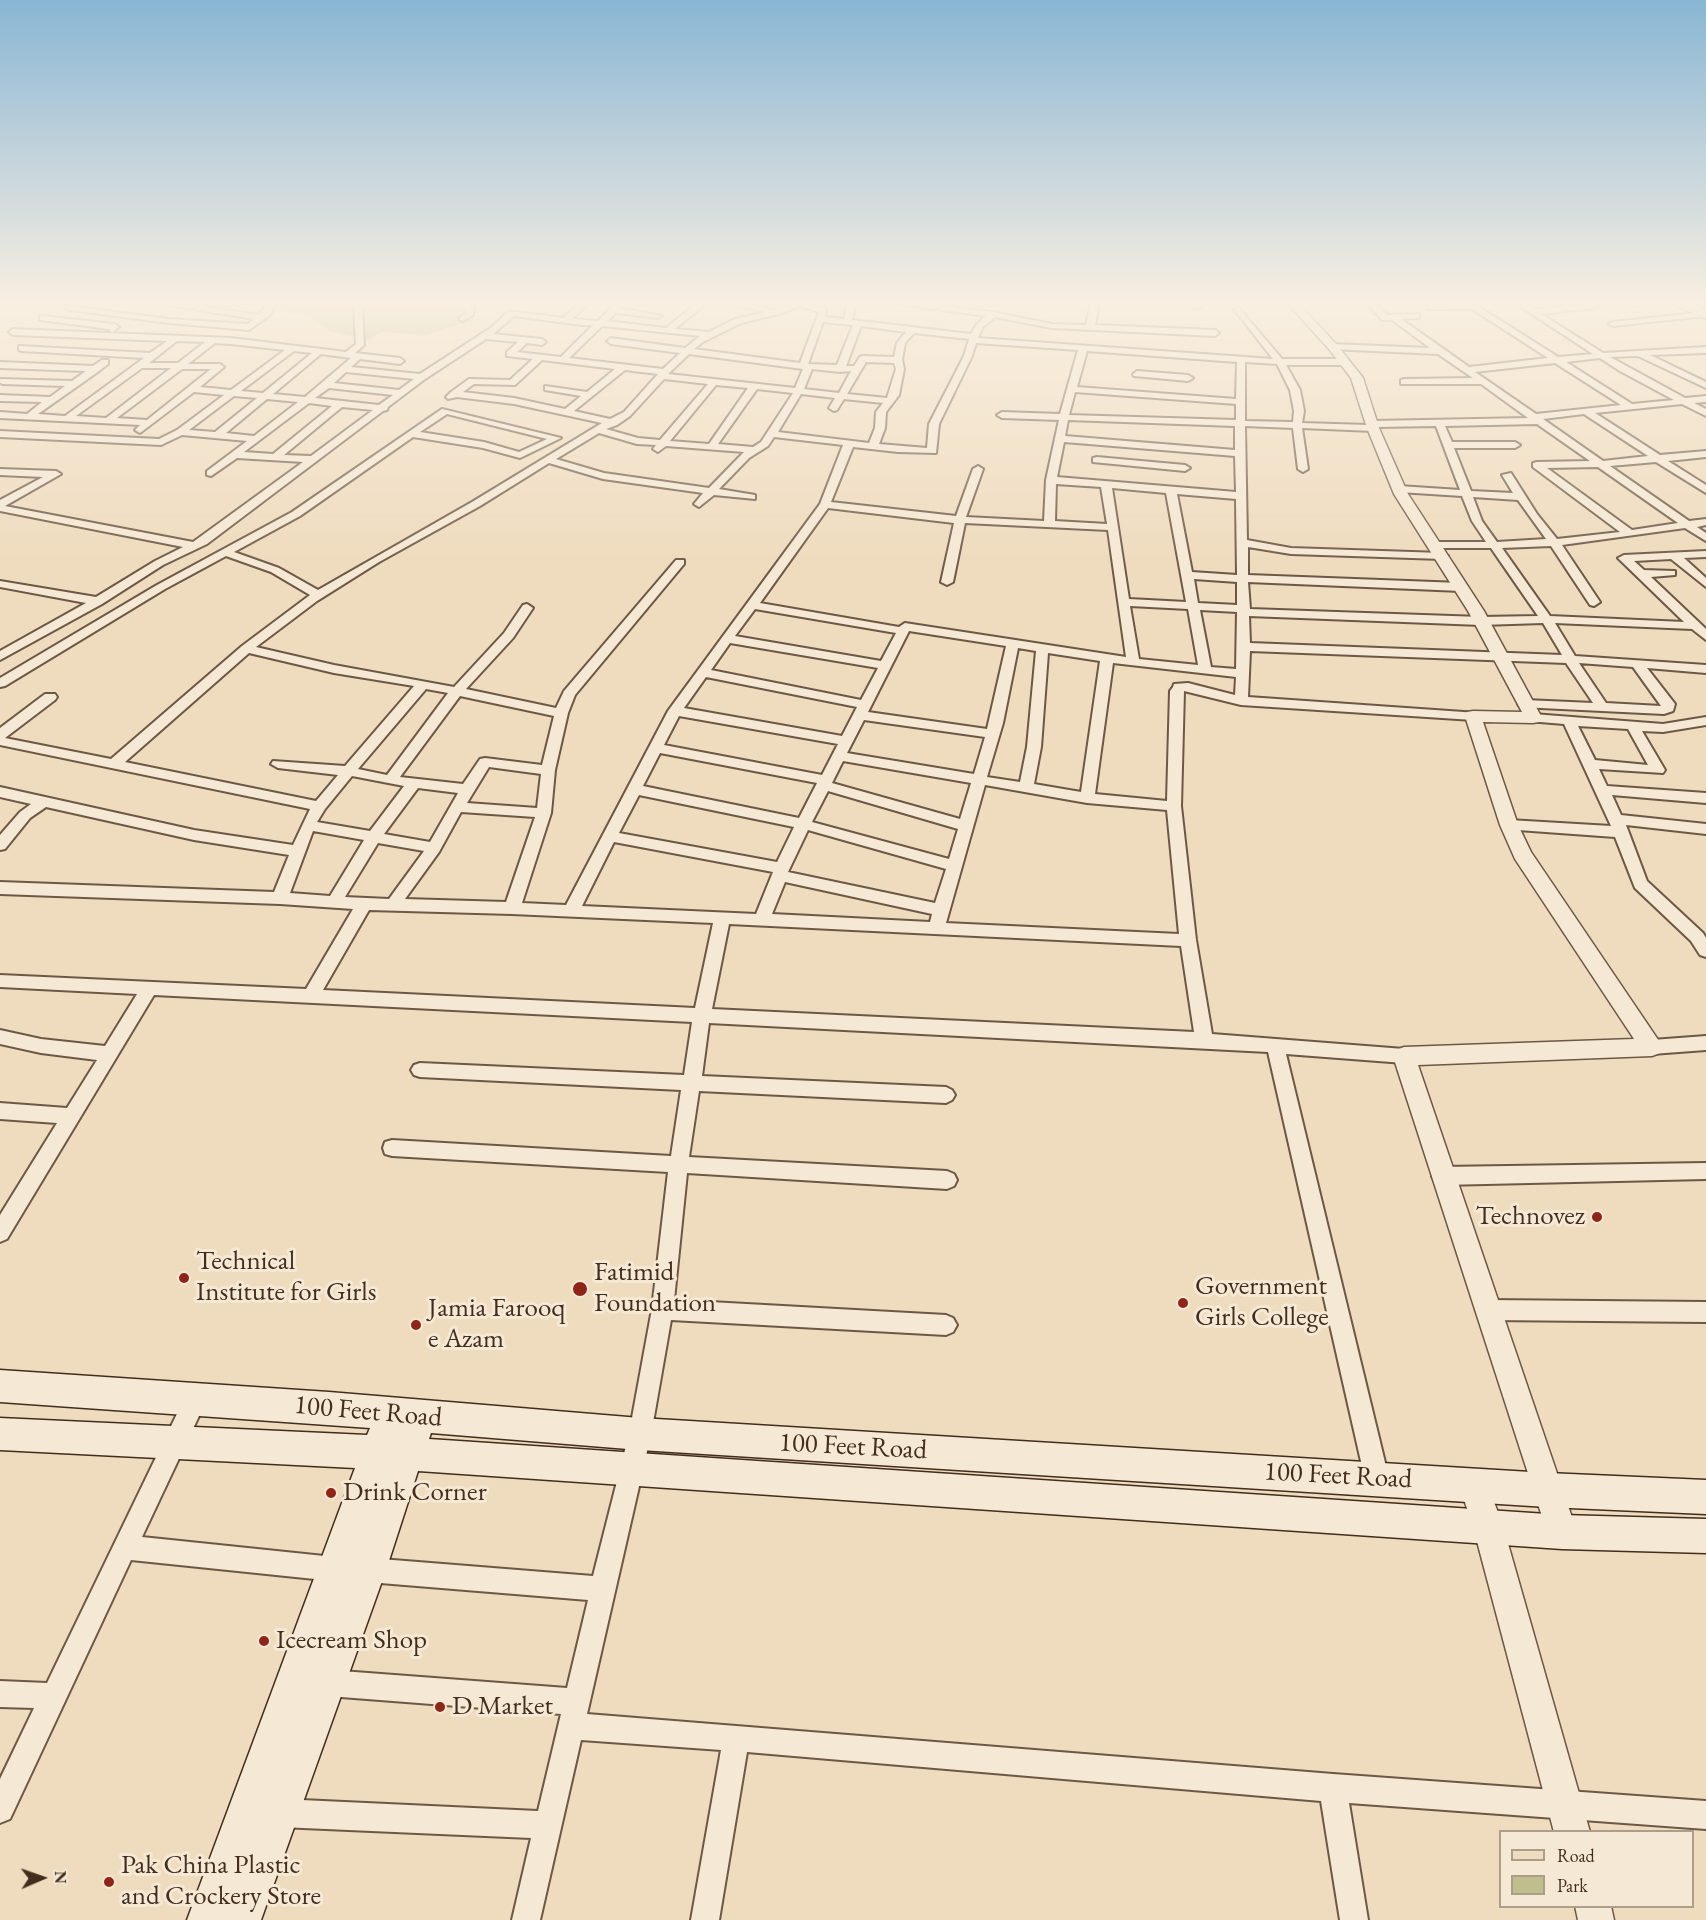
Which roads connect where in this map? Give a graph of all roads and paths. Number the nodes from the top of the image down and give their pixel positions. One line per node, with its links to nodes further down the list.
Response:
1 (233, 392): 70 (street)
2 (798, 392): 73 (street)
3 (63, 393): 41 (street)
4 (102, 393): 58 (street)
5 (145, 393): 60 (street)
6 (189, 393): 62 (street)
7 (240, 393): 33 (street)
8 (272, 393): 33 (street)
9 (316, 393): 38 (street)
10 (399, 393): 11 (street)
11 (403, 393): 47 (street)
12 (543, 393): 39 (street)
13 (582, 393): 34 (street)
14 (594, 393): 34 (street)
15 (648, 393): 63 (street)
16 (705, 393): 80 (street)
17 (747, 393): 83 (street)
18 (805, 393): 35 (street)
19 (844, 393): 35 (street)
20 (895, 393): 42 (street)
21 (950, 393): 84 (street)
22 (1071, 393): 57 (street)
23 (1127, 393): 24 (street)
24 (1133, 393): 37 (street)
25 (1186, 393): 37 (street)
26 (1240, 393): 43 (street)
27 (1295, 393): 67 (street)
28 (1362, 393): 68 (street)
29 (1497, 393): 59 (street)
30 (1607, 393): 49 (street)
31 (1668, 393): 44 (street)
32 (454, 394): 46 (street); 50 (street)
33 (269, 395): 38 (street); 75 (street)
34 (591, 395): 52 (street)
35 (842, 396): 42 (street); 48 (street)
36 (0, 398): 41 (street)
37 (1185, 398): 43 (street)
38 (306, 399): 45 (street); 76 (street)
39 (536, 399)
40 (1706, 399): 44 (street)
41 (52, 400): 56 (street)
42 (890, 401): 84 (street)
43 (1240, 402): 64 (street)
44 (1685, 402): 49 (street); 53 (street)
45 (341, 403): 47 (street); 61 (street)
46 (436, 407)
47 (384, 408): 65 (street)
48 (834, 408)
49 (1632, 408): 51 (street)
50 (506, 412): 52 (street); 72 (street); 72 (street)
51 (1587, 412): 59 (street); 93 (street)
52 (566, 413): 63 (street)
53 (1706, 413)
54 (0, 415): 56 (street)
55 (1002, 415): 57 (street)
56 (30, 416): 58 (street); 74 (street)
57 (1064, 417): 71 (street); 77 (street)
58 (68, 418): 60 (street)
59 (1535, 419): 66 (street); 98 (street)
60 (108, 421): 62 (street)
61 (320, 421): 65 (street); 92 (street)
62 (148, 423): 78 (street)
63 (614, 423): 69 (street)
64 (1240, 423): 67 (street); 71 (street); 89 (street)
65 (358, 424): 94 (street)
66 (1440, 424): 68 (street); 85 (street)
67 (1298, 425): 68 (street); 101 (street)
68 (1373, 426): 108 (street)
69 (600, 430): 80 (street); 95 (street)
70 (180, 432): 75 (street); 78 (street)
71 (1152, 433): 79 (street); 86 (street)
72 (411, 434): 133 (street)
73 (772, 434): 81 (street); 87 (street)
74 (2, 435): 78 (street)
75 (218, 435): 76 (street)
76 (256, 439): 91 (street)
77 (1060, 439): 79 (street); 105 (street)
78 (127, 441)
79 (1100, 441): 97 (street)
80 (663, 443): 83 (street); 88 (street)
81 (849, 444): 84 (street); 119 (street)
82 (1515, 445): 85 (street)
83 (711, 446): 87 (street); 96 (street)
84 (873, 446)
85 (1446, 446): 114 (street)
86 (1186, 448): 89 (street); 99 (street)
87 (754, 450): 111 (street)
88 (655, 452)
89 (1240, 453): 115 (street)
90 (1706, 454): 93 (street)
91 (236, 455): 92 (street); 103 (street)
92 (275, 457): 94 (street)
93 (1658, 458): 98 (street); 110 (street)
94 (311, 459): 131 (street)
95 (550, 460): 111 (street); 147 (street)
96 (696, 460)
97 (1097, 460): 99 (street); 106 (street)
98 (1599, 464): 124 (street); 126 (street)
99 (1185, 468): 109 (street)
100 (978, 469): 121 (street)
101 (1303, 469)
102 (0, 472): 113 (street)
103 (211, 473)
104 (1507, 475): 116 (street)
105 (1051, 480): 106 (street); 123 (street)
106 (1101, 483): 107 (street); 125 (street)
107 (1171, 489): 109 (street); 139 (street)
108 (1399, 489): 114 (street); 132 (street)
109 (1184, 490): 115 (street)
110 (1706, 490)
111 (710, 491): 117 (street); 118 (street)
112 (0, 494): 113 (street)
113 (16, 494): 120 (street)
114 (1468, 494): 116 (street); 130 (street)
115 (1240, 496): 129 (street)
116 (1520, 496): 128 (street)
117 (751, 497)
118 (699, 504)
119 (825, 504): 121 (street); 151 (street)
120 (0, 506): 131 (street)
121 (960, 520): 123 (street); 141 (street)
122 (1706, 522): 124 (street)
123 (1049, 523): 125 (street)
124 (1689, 525): 126 (street); 127 (street)
125 (1112, 527): 149 (street)
126 (1629, 533): 128 (street)
127 (1706, 538)
128 (1554, 542): 130 (street); 150 (street)
129 (1243, 543): 132 (street); 140 (street)
130 (1494, 545): 132 (street); 155 (street)
131 (195, 546): 148 (street)
132 (1439, 551): 145 (street)
133 (225, 552): 147 (street); 177 (street)
134 (1706, 554): 135 (street)
135 (1673, 555): 138 (street); 143 (street)
136 (680, 562): 186 (street)
137 (1671, 573): 138 (street)
138 (1641, 574): 157 (street)
139 (1188, 575): 140 (street); 152 (street)
140 (1243, 578): 145 (street); 154 (street)
141 (947, 582)
142 (0, 584): 144 (street)
143 (1706, 584)
144 (15, 586): 146 (street); 148 (street)
145 (1461, 587): 156 (street)
146 (0, 595)
147 (318, 595): 163 (street)
148 (98, 602): 165 (street)
149 (1125, 602): 152 (street); 169 (street)
150 (1594, 602)
151 (752, 605): 158 (street); 160 (street)
152 (1194, 606): 154 (street); 173 (street)
153 (527, 608): 179 (street)
154 (1244, 611): 156 (street); 162 (street)
155 (1546, 619): 156 (street); 157 (street); 168 (street)
156 (1481, 621): 166 (street)
157 (1696, 626): 159 (street)
158 (903, 631): 161 (street); 170 (street)
159 (1706, 636)
160 (728, 639): 170 (street); 174 (street)
161 (1012, 645): 164 (street); 191 (street)
162 (1244, 648): 166 (street); 175 (street)
163 (246, 649): 178 (street); 199 (street)
164 (1042, 649): 167 (street); 206 (street)
165 (0, 656)
166 (1499, 656): 168 (street); 185 (street)
167 (1107, 658): 169 (street); 211 (street)
168 (1570, 658): 171 (street); 182 (street)
169 (1133, 662): 173 (street)
170 (885, 665): 183 (street)
171 (1638, 665): 172 (street); 182 (street)
172 (1700, 668): 176 (street)
173 (1205, 669): 175 (street)
174 (703, 672): 183 (street); 184 (street)
175 (1243, 674): 181 (street)
176 (1706, 682)
177 (0, 683)
178 (423, 684): 179 (street); 201 (street)
179 (456, 692): 186 (street); 203 (street)
180 (50, 697): 192 (street)
181 (1241, 701): 187 (street); 215 (street)
182 (1602, 707): 185 (street)
183 (863, 710): 191 (street); 194 (street)
184 (675, 711): 194 (street); 195 (street)
185 (1529, 711): 187 (street); 189 (street)
186 (561, 713): 200 (street)
187 (1473, 717): 220 (street)
188 (1706, 721): 190 (street)
189 (1570, 723): 190 (street); 198 (street)
190 (1633, 726): 198 (street)
191 (993, 734): 202 (street)
192 (0, 735)
193 (0, 741): 199 (street)
194 (847, 741): 196 (street)
195 (656, 747): 204 (street); 208 (street)
196 (839, 756): 202 (street); 204 (street)
197 (278, 764): 201 (street)
198 (1590, 764): 209 (street)
199 (113, 765): 214 (street)
200 (548, 770): 207 (street); 217 (street)
201 (348, 771): 203 (street); 214 (street)
202 (980, 779): 206 (street); 222 (street)
203 (390, 780): 205 (street)
204 (825, 782): 218 (street); 222 (street)
205 (414, 783): 207 (street); 225 (street)
206 (1026, 788): 211 (street)
207 (467, 789): 216 (street)
208 (634, 789): 218 (street); 224 (street)
209 (1603, 790): 212 (street); 221 (street)
210 (0, 792): 213 (street)
211 (1087, 798): 215 (street)
212 (1706, 798)
213 (44, 802): 226 (street); 228 (street)
214 (319, 806): 219 (street)
215 (1174, 806): 242 (street)
216 (457, 807): 217 (street); 227 (street)
217 (544, 813): 236 (street)
218 (803, 824): 229 (street); 230 (street)
219 (308, 825): 225 (street); 228 (street)
220 (1509, 825): 221 (street); 252 (street)
221 (1618, 825): 223 (street); 243 (street)
222 (966, 826): 229 (street)
223 (1706, 829)
224 (610, 836): 230 (street); 238 (street)
225 (374, 837): 227 (street); 233 (street)
226 (0, 844)
227 (434, 848): 235 (street)
228 (298, 851): 232 (street)
229 (954, 866): 237 (street)
230 (780, 872): 237 (street); 240 (street)
231 (3, 891): 232 (street)
232 (279, 898): 233 (street)
233 (334, 902): 234 (street)
234 (364, 904): 235 (street); 246 (street)
235 (393, 905): 236 (street)
236 (512, 908): 238 (street)
237 (942, 910): 241 (street)
238 (571, 911): 239 (street)
239 (722, 918): 240 (street); 247 (street)
240 (762, 920): 241 (street)
241 (936, 928): 242 (street)
242 (1188, 940): 249 (street)
243 (1703, 942)
244 (0, 981): 245 (street)
245 (150, 988): 246 (street); 253 (street)
246 (311, 996): 247 (street)
247 (702, 1015): 249 (street); 256 (street)
248 (0, 1037): 253 (street)
249 (1204, 1040): 251 (street)
250 (1706, 1043): 252 (street)
251 (1275, 1046): 254 (street); 278 (street)
252 (1652, 1047): 254 (street)
253 (110, 1054): 259 (street)
254 (1404, 1056): 263 (street)
255 (420, 1070): 256 (street)
256 (691, 1084): 257 (street); 261 (street)
257 (946, 1095)
258 (0, 1111): 259 (street)
259 (72, 1116): 265 (street)
260 (392, 1148): 261 (street)
261 (679, 1163): 264 (street); 266 (street)
262 (1706, 1171): 263 (street)
263 (1442, 1176): 267 (street)
264 (947, 1180)
265 (2, 1225)
266 (662, 1309): 269 (street); 274 (street)
267 (1486, 1310): 268 (street); 280 (street)
268 (1706, 1312)
269 (946, 1325)
270 (0, 1386): 271 (main road, 100 Feet Road)
271 (196, 1399): 272 (main road, 100 Feet Road); 275 (street)
272 (406, 1415): 274 (main road, 100 Feet Road); 276 (main road)
273 (0, 1434): 275 (main road, 100 Feet Road)
274 (640, 1434): 277 (street); 278 (main road, 100 Feet Road)
275 (174, 1444): 276 (main road, 100 Feet Road); 285 (street)
276 (393, 1454): 277 (main road, 100 Feet Road); 286 (main road)
277 (630, 1470): 282 (main road, 100 Feet Road); 287 (street)
278 (1377, 1479): 279 (main road, 100 Feet Road)
279 (1474, 1485): 280 (main road, 100 Feet Road); 282 (street)
280 (1547, 1490): 281 (main road, 100 Feet Road); 283 (street)
281 (1706, 1497)
282 (1488, 1526): 283 (main road, 100 Feet Road); 297 (street)
283 (1562, 1532): 284 (main road, 100 Feet Road)
284 (1706, 1536)
285 (127, 1548): 286 (street); 290 (street)
286 (351, 1570): 287 (street); 288 (main road); 299 (main road)
287 (602, 1589): 291 (street)
288 (328, 1683): 291 (street); 295 (main road)
289 (0, 1694): 290 (street)
290 (54, 1696): 294 (street)
291 (573, 1714): 292 (street); 298 (street)
292 (736, 1738): 293 (street); 302 (street)
293 (1333, 1788): 297 (street); 303 (street)
294 (0, 1809)
295 (280, 1813): 298 (street); 300 (main road)
296 (1706, 1815): 297 (street)
297 (1568, 1818)
298 (548, 1825): 301 (street)
299 (208, 1920)
300 (240, 1920)
301 (526, 1920)
302 (705, 1920)
303 (1354, 1920)

